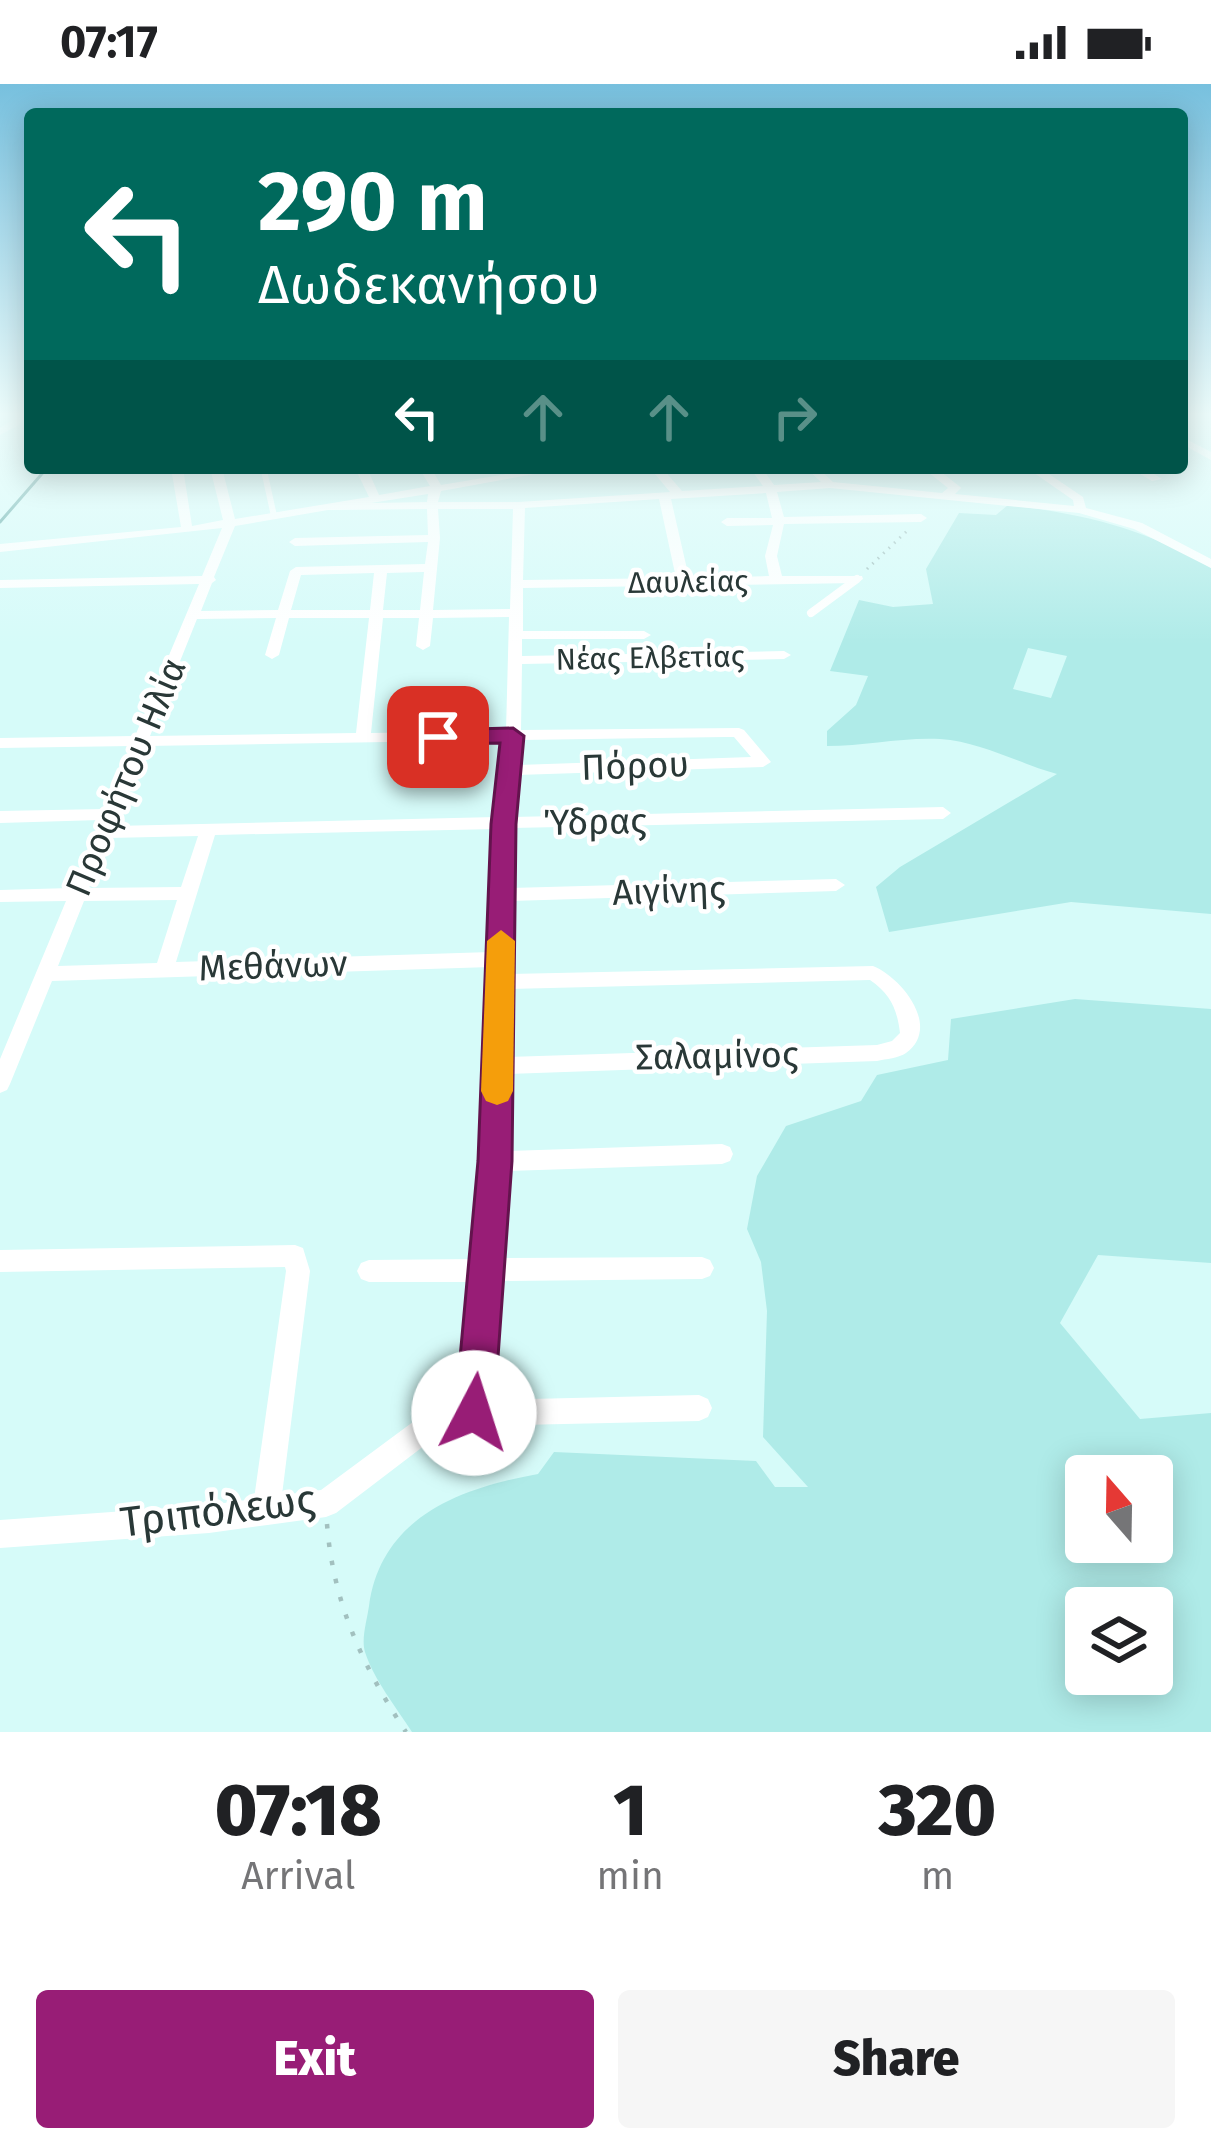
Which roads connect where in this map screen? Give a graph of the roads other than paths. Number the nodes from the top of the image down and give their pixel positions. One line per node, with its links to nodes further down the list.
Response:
1 (180, 491): 25 (street)
2 (222, 491): 24 (street)
3 (268, 491): 20 (lane)
4 (372, 491): 15 (street)
5 (419, 491): 15 (street)
6 (437, 491): 18 (street)
7 (669, 491): 13 (street)
8 (723, 491): 13 (street)
9 (772, 491): 22 (street)
10 (897, 491): 14 (street)
11 (952, 491): 14 (street)
12 (1067, 491): 19 (street)
13 (671, 494): 16 (street); 35 (street)
14 (945, 496): 19 (street)
15 (376, 498): 17 (street)
16 (519, 505): 18 (street); 37 (street)
17 (329, 507): 18 (street); 20 (street)
18 (434, 508): 26 (street)
19 (1079, 510): 29 (street)
20 (274, 516): 24 (street)
21 (921, 518): 22 (street)
22 (777, 520): 23 (street); 34 (street)
23 (727, 522)
24 (230, 524): 25 (street); 33 (street, Προφήτου Ηλία)
25 (187, 530): 28 (street)
26 (434, 538): 27 (street); 30 (street)
27 (295, 542)
28 (0, 548)
29 (1211, 564)
30 (430, 568): 31 (street); 42 (street)
31 (381, 570): 40 (street); 41 (street)
32 (857, 579): 34 (street, Δαυλείας); 39 (lane)
33 (210, 580): 36 (street); 43 (street, Προφήτου Ηλία)
34 (776, 580): 35 (street, Δαυλείας)
35 (683, 581): 37 (street, Δαυλείας)
36 (0, 584)
37 (519, 584): 38 (street)
38 (516, 613): 42 (street); 44 (street)
39 (811, 613)
40 (284, 614): 41 (street); 43 (street); 48 (street)
41 (374, 614): 42 (street); 51 (street)
42 (425, 614): 46 (street)
43 (194, 615): 53 (street, Προφήτου Ηλία)
44 (516, 635): 45 (street); 49 (street)
45 (644, 635)
46 (423, 646)
47 (784, 655): 49 (street, Νέας Ελβετίας)
48 (272, 656)
49 (516, 660): 50 (street)
50 (513, 736): 51 (street); 54 (street); 54 (street, Πόρου)
51 (364, 739): 53 (street)
52 (0, 743): 53 (street)
53 (136, 743): 57 (street, Προφήτου Ηλία)
54 (507, 770): 58 (street)
55 (943, 813): 58 (street, Ύδρας)
56 (0, 817): 57 (street, Ύδρας)
57 (106, 823): 59 (street, Ύδρας); 63 (street, Προφήτου Ηλία)
58 (504, 824): 59 (street, Ύδρας); 64 (street)
59 (208, 830): 61 (street)
60 (836, 886): 64 (street, Αιγίνης)
61 (188, 893): 63 (street); 66 (street)
62 (0, 896): 63 (street)
63 (76, 896): 67 (street, Προφήτου Ηλία)
64 (502, 896): 65 (street)
65 (501, 959): 66 (street, Μεθάνων); 68 (street)
66 (164, 970): 67 (street, Μεθάνων)
67 (45, 974): 69 (street, Προφήτου Ηλία)
68 (502, 982): 70 (street); 70 (street, Σαλαμίνος)
69 (10, 1035): 71 (street, Προφήτου Ηλία)
70 (497, 1066): 73 (street)
71 (0, 1084)
72 (722, 1154): 73 (street)
73 (495, 1161): 76 (street)
74 (0, 1261): 80 (street)
75 (702, 1268): 76 (street)
76 (488, 1269): 77 (street); 79 (street)
77 (368, 1271)
78 (699, 1408): 79 (street, Τριπόλεως)
79 (474, 1413): 80 (street, Τριπόλεως)
80 (266, 1512): 81 (street, Τριπόλεως)
81 (0, 1534)

